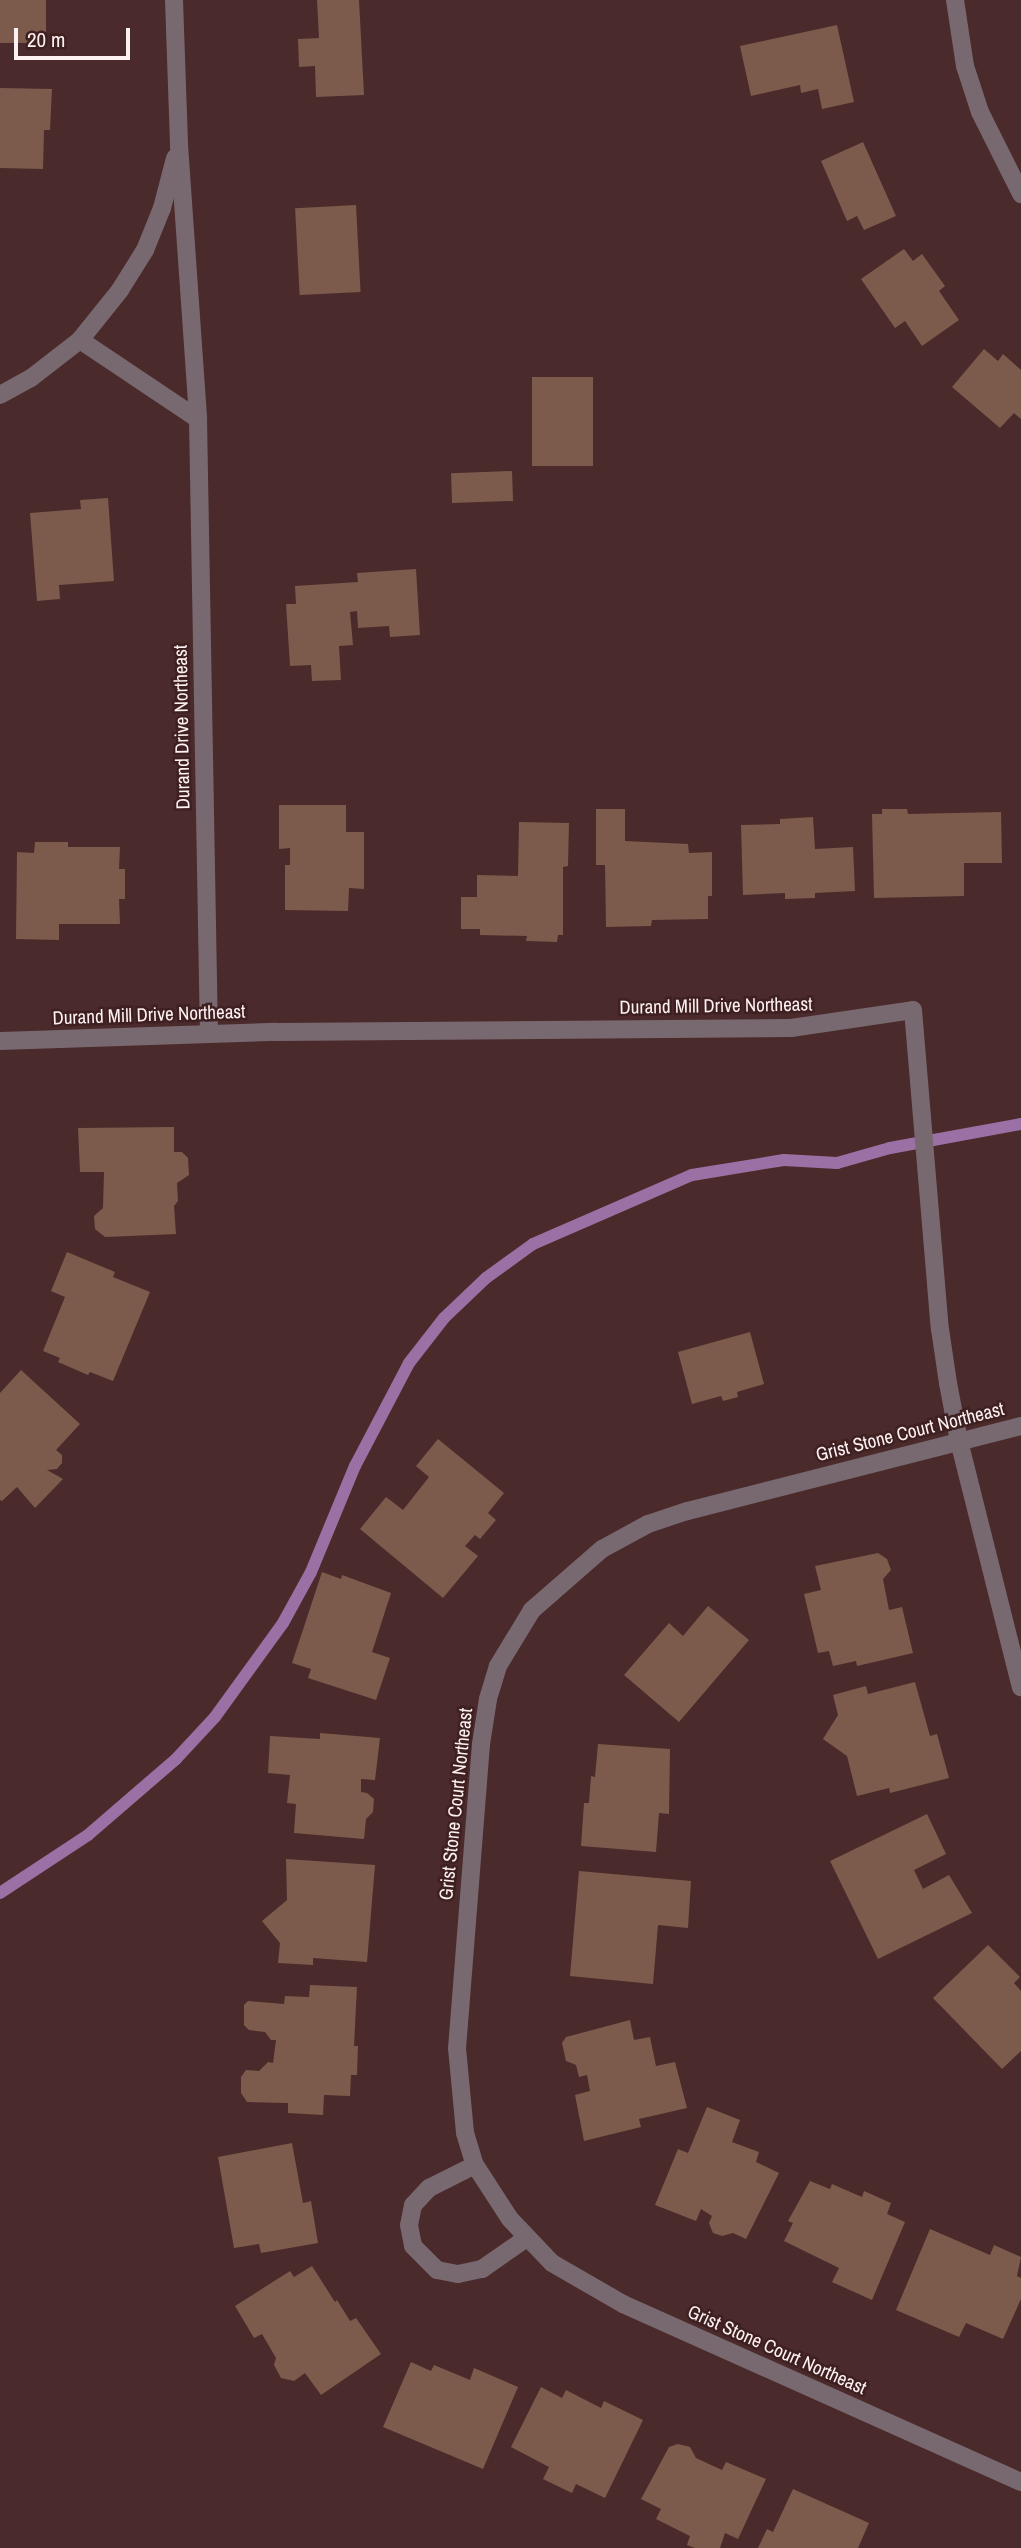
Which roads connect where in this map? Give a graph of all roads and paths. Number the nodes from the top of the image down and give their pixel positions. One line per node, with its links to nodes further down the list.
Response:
1 (174, 0): 3 (street, Durand Drive Northeast)
2 (956, 0): 4 (street)
3 (179, 145): 5 (street); 7 (street, Durand Drive Northeast)
4 (1021, 194)
5 (80, 340): 6 (street); 7 (street)
6 (0, 395)
7 (198, 419): 8 (street, Durand Drive Northeast)
8 (209, 1034): 9 (street, Durand Mill Drive Northeast); 11 (street, Durand Mill Drive Northeast)
9 (0, 1041)
10 (1021, 1426): 11 (street, Grist Stone Court Northeast)
11 (959, 1441): 12 (street, Durand Mill Drive Northeast); 13 (street, Grist Stone Court Northeast)
12 (1021, 1687)
13 (475, 2165): 14 (street, Grist Stone Court Northeast); 14 (street)
14 (525, 2239): 15 (street, Grist Stone Court Northeast)
15 (1021, 2482)

